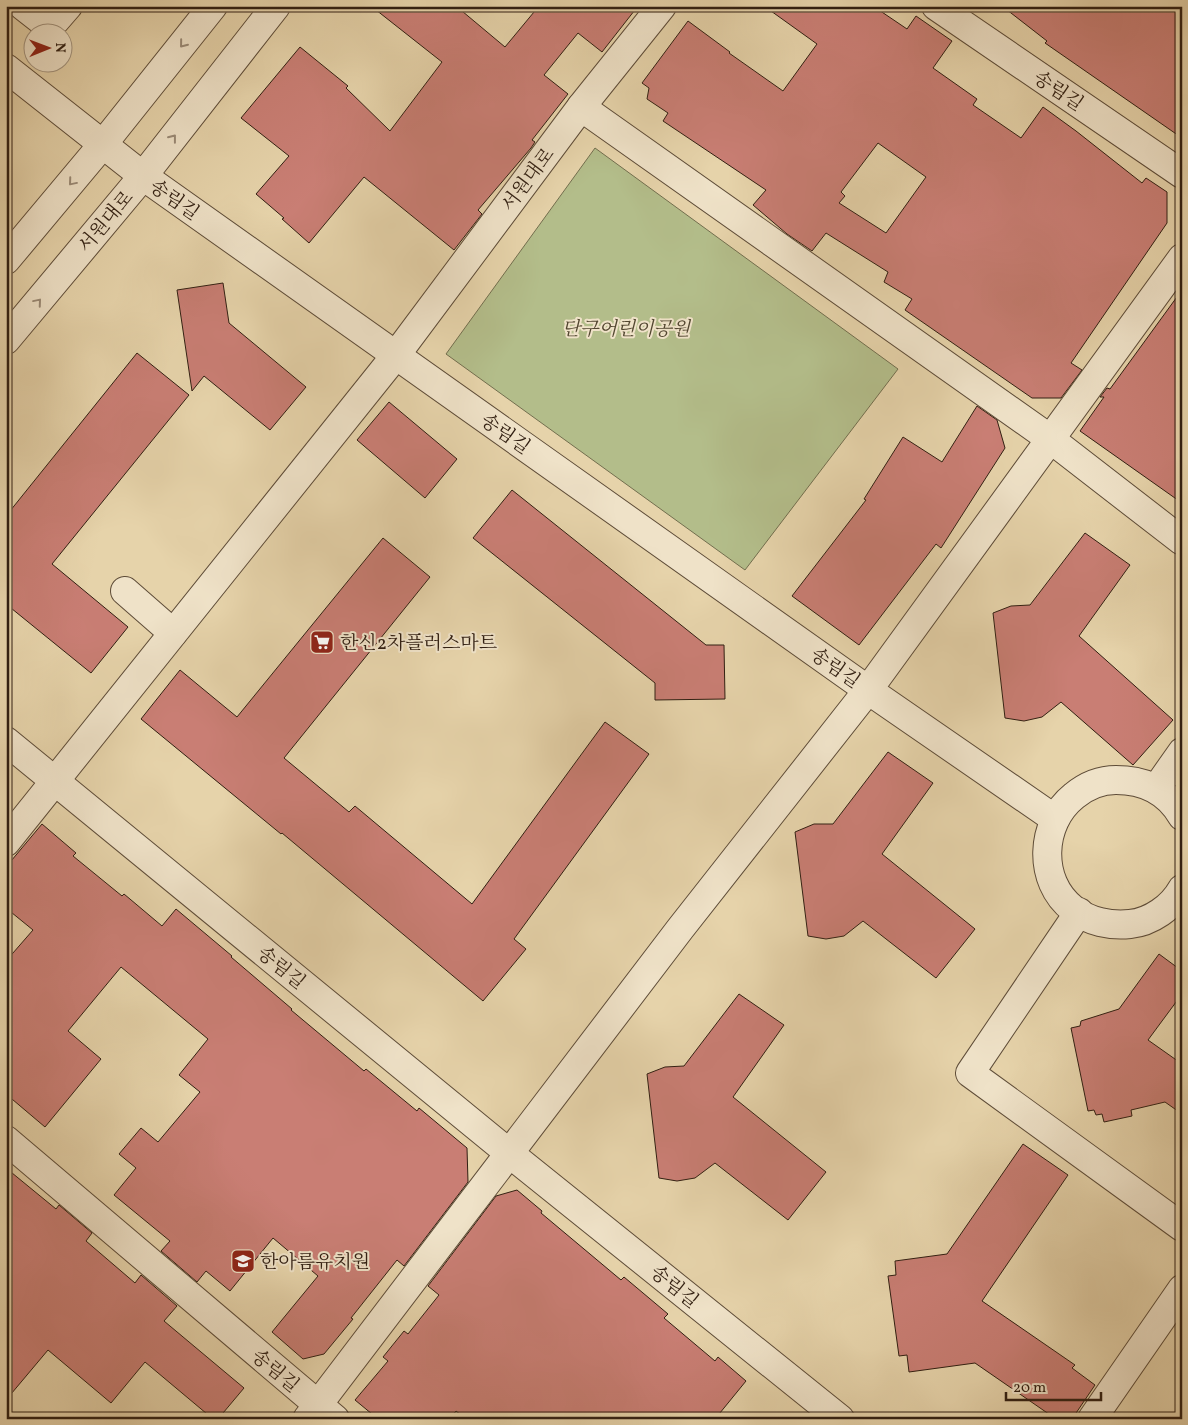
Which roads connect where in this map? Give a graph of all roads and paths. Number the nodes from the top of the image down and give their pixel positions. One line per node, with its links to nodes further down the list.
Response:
1 (23, 6): 6 (street)
2 (213, 6): 9 (street, one-way to 9)
3 (276, 6): 11 (street, 서원대로, one-way to 3)
4 (662, 6): 8 (street, 서원대로)
5 (936, 6): 10 (street, 송림길)
6 (64, 12)
7 (6, 68): 9 (street, 송림길)
8 (581, 107): 15 (street, 서원대로); 16 (street)
9 (103, 144): 11 (street, 송림길); 13 (street, one-way to 13)
10 (1182, 174)
11 (143, 176): 14 (street, 서원대로, one-way to 11); 15 (street, 송림길)
12 (1182, 258): 16 (street, 송림길)
13 (6, 260)
14 (6, 340)
15 (396, 355): 19 (street, 서원대로); 20 (street, 송림길)
16 (1049, 438): 17 (street); 20 (street, 송림길)
17 (1182, 542)
18 (125, 591): 19 (street)
19 (173, 633): 23 (street, 서원대로)
20 (868, 690): 26 (street); 31 (street, 송림길)
21 (6, 740): 23 (street, 송림길)
22 (1182, 752): 24 (street)
23 (55, 780): 27 (street); 31 (street, 송림길)
24 (1156, 788): 25 (street); 26 (street)
25 (1182, 816)
26 (1055, 819): 29 (street)
27 (6, 842)
28 (1182, 889): 29 (street)
29 (1079, 912): 32 (street)
30 (6, 1140): 34 (street, 송림길)
31 (509, 1154): 34 (street, 송림길); 35 (street, 송림길)
32 (1182, 1227)
33 (1182, 1289): 36 (street)
34 (320, 1414)
35 (840, 1419)
36 (1092, 1419)

